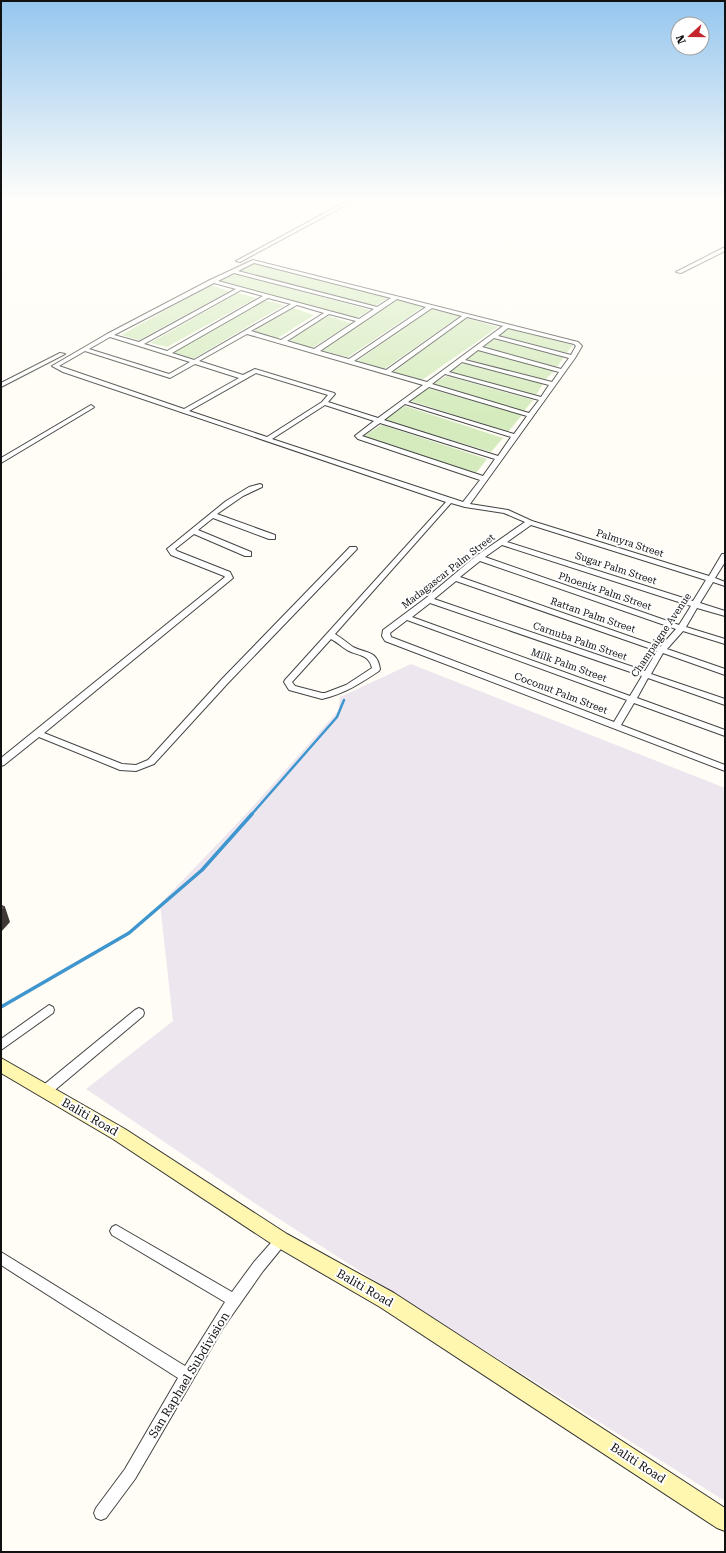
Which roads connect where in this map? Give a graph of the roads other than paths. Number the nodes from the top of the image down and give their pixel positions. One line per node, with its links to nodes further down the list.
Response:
1 (229, 272): 7 (street)
2 (238, 272): 13 (street)
3 (301, 272): 10 (street)
4 (214, 274): 5 (street)
5 (207, 278)
6 (200, 281): 37 (street)
7 (212, 281): 8 (street); 19 (street)
8 (240, 289): 9 (street); 22 (street)
9 (266, 297): 11 (street); 26 (street)
10 (396, 297): 12 (street); 13 (street)
11 (295, 304): 14 (street); 18 (street)
12 (430, 306): 15 (street); 29 (street)
13 (378, 309): 16 (street)
14 (327, 313): 16 (street); 21 (street)
15 (466, 315): 17 (street); 32 (street)
16 (361, 322): 25 (street)
17 (507, 326): 20 (street); 27 (street)
18 (247, 332): 21 (street); 30 (street)
19 (109, 335): 22 (street); 24 (street)
20 (493, 336): 23 (street); 27 (street)
21 (282, 342): 25 (street)
22 (138, 345): 26 (street)
23 (477, 348): 28 (street); 31 (street)
24 (85, 349): 30 (street); 42 (street, Palmyra Street)
25 (315, 351): 29 (street)
26 (166, 354): 30 (street)
27 (573, 357): 31 (street)
28 (460, 360): 33 (street); 36 (street)
29 (350, 361): 32 (street)
30 (194, 363): 34 (street)
31 (564, 370): 36 (street)
32 (387, 372): 35 (street)
33 (443, 372): 35 (street); 38 (street)
34 (242, 377): 40 (street); 42 (street)
35 (427, 384): 39 (street); 43 (street)
36 (552, 384): 38 (street)
37 (1, 385)
38 (542, 399): 43 (street)
39 (403, 402): 44 (street); 45 (street)
40 (324, 403): 44 (street); 46 (street)
41 (92, 407): 48 (street)
42 (185, 412): 46 (street, Palmyra Street)
43 (530, 415): 45 (street)
44 (378, 421): 47 (street); 49 (street)
45 (514, 436): 47 (street)
46 (268, 439): 51 (street, Palmyra Street)
47 (499, 458): 49 (street)
48 (1, 461)
49 (484, 479): 52 (street)
50 (260, 486): 53 (street)
51 (450, 501): 52 (street, Palmyra Street); 70 (street)
52 (464, 505): 54 (street, Palmyra Street)
53 (213, 515): 55 (street); 56 (street)
54 (530, 522): 57 (street, Madagascar Palm Street); 63 (street, Palmyra Street)
55 (193, 531): 59 (street); 79 (street)
56 (272, 537)
57 (500, 542): 61 (street, Madagascar Palm Street); 66 (street, Sugar Palm Street)
58 (353, 550): 79 (street)
59 (248, 554)
60 (725, 556): 63 (street, Champaigne Avenue)
61 (479, 558): 62 (street, Madagascar Palm Street); 69 (street, Phoenix Palm Street)
62 (455, 578): 65 (street, Madagascar Palm Street); 73 (street, Rattan Palm Street)
63 (710, 580): 64 (street, Palmyra Street); 66 (street, Champaigne Avenue)
64 (725, 584)
65 (428, 600): 68 (street, Madagascar Palm Street); 75 (street, Carnuba Palm Street)
66 (694, 604): 67 (street, Sugar Palm Street); 69 (street, Champaigne Avenue)
67 (725, 614)
68 (405, 617): 71 (street, Madagascar Palm Street); 76 (street, Milk Palm Street)
69 (681, 628): 72 (street, Phoenix Palm Street); 73 (street, Champaigne Avenue)
70 (330, 635): 70 (street)
71 (388, 639): 78 (street, Coconut Palm Street)
72 (725, 642)
73 (662, 650): 74 (street, Rattan Palm Street); 75 (street, Champaigne Avenue)
74 (725, 672)
75 (646, 675): 76 (street, Champaigne Avenue); 77 (street, Carnuba Palm Street)
76 (631, 700): 78 (street, Champaigne Avenue); 80 (street, Milk Palm Street)
77 (725, 702)
78 (616, 726): 82 (street, Coconut Palm Street)
79 (37, 733): 81 (street)
80 (725, 733)
81 (1, 763)
82 (725, 768)
83 (49, 1010): 85 (street)
84 (139, 1013): 87 (street)
85 (1, 1044)
86 (1, 1065): 87 (main road, Baliti Road)
87 (45, 1091): 89 (main road, Baliti Road)
88 (116, 1231): 91 (street)
89 (281, 1240): 91 (street, San Raphael Subdivision); 94 (main road, Baliti Road)
90 (1, 1258): 92 (street)
91 (234, 1300): 92 (street, San Raphael Subdivision)
92 (186, 1375): 93 (street, San Raphael Subdivision)
93 (101, 1513)
94 (725, 1520)

